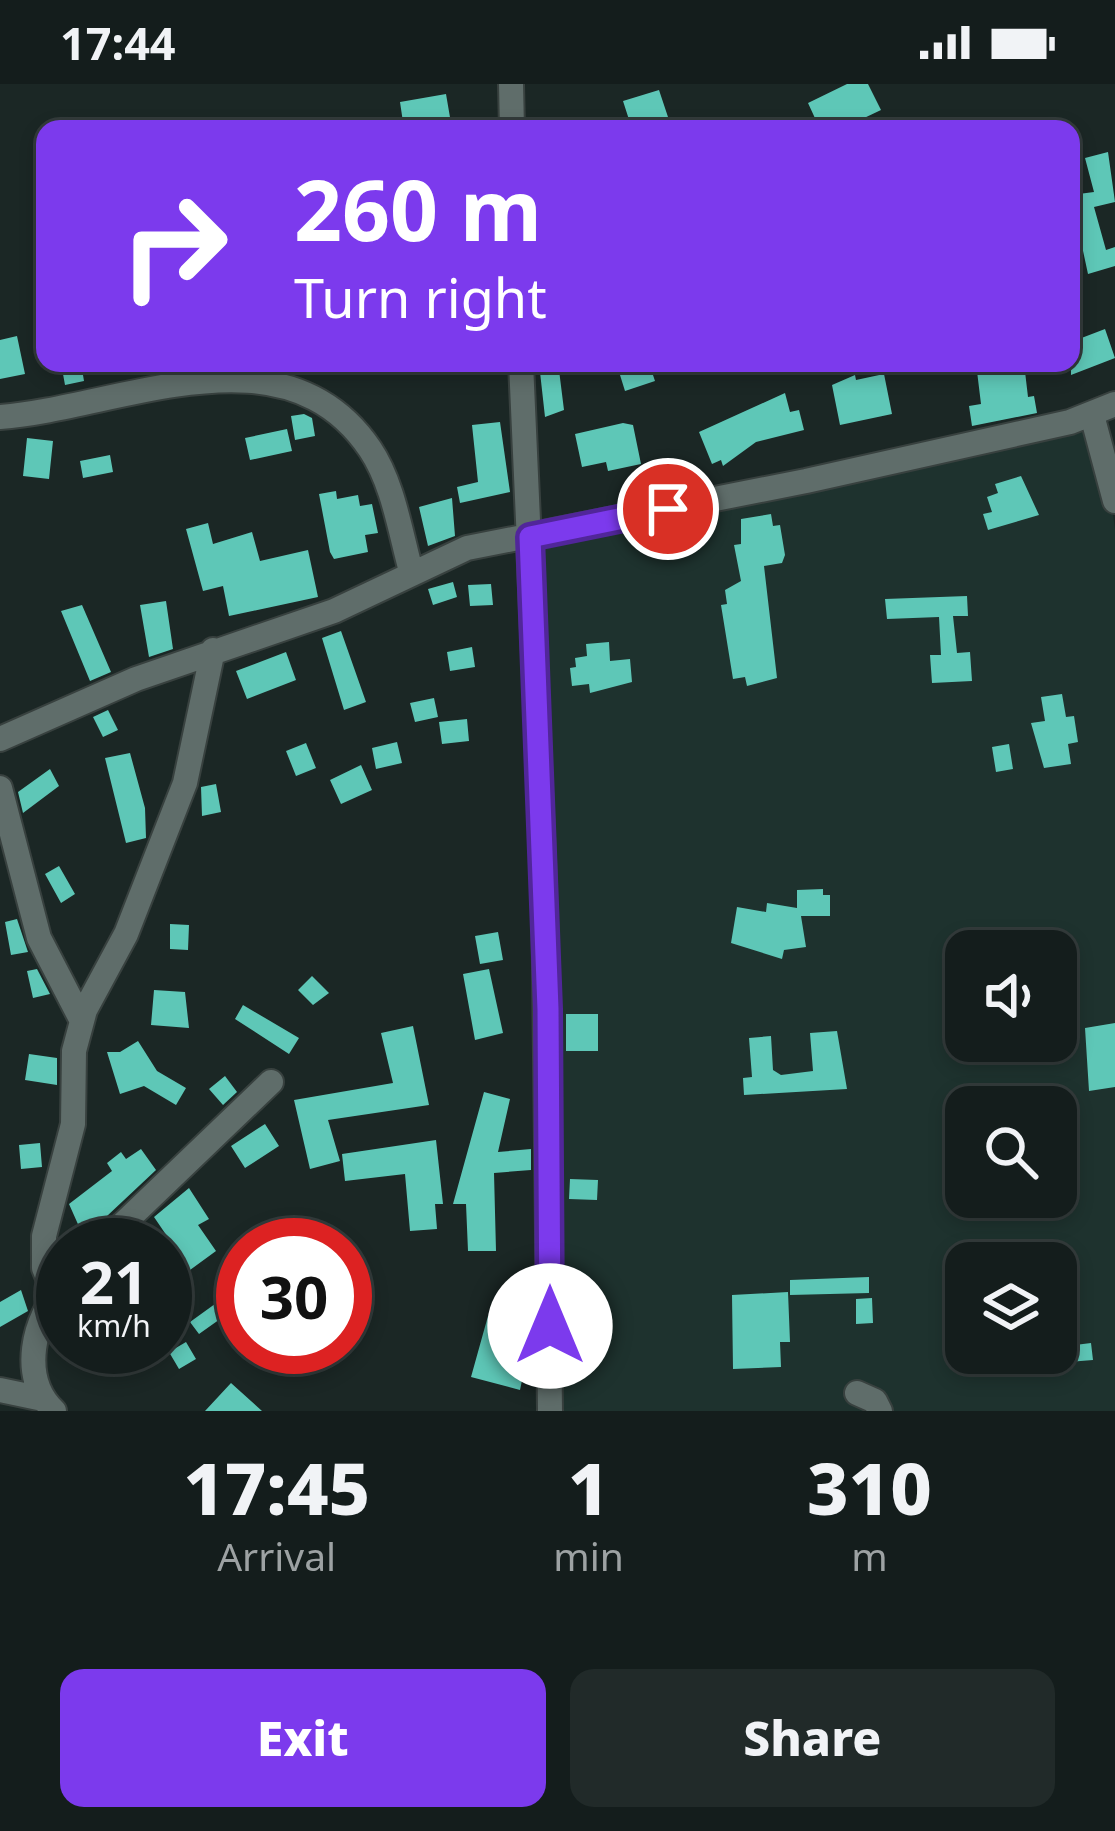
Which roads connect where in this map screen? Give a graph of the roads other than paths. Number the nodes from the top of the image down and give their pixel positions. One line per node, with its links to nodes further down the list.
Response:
1 (511, 84): 2 (street)
2 (512, 120)
3 (521, 372): 7 (street)
4 (1103, 410): 6 (street); 7 (street)
5 (0, 417): 8 (street)
6 (1115, 501)
7 (530, 537): 8 (street); 20 (street)
8 (411, 571): 9 (street)
9 (213, 650): 10 (street); 12 (street)
10 (0, 740)
11 (0, 788): 12 (street)
12 (82, 1021): 14 (street)
13 (271, 1082): 15 (street)
14 (49, 1218)
15 (129, 1218)
16 (39, 1374): 19 (street)
17 (856, 1393): 21 (street)
18 (11, 1398): 19 (street)
19 (49, 1405)
20 (550, 1411)
21 (880, 1411)

